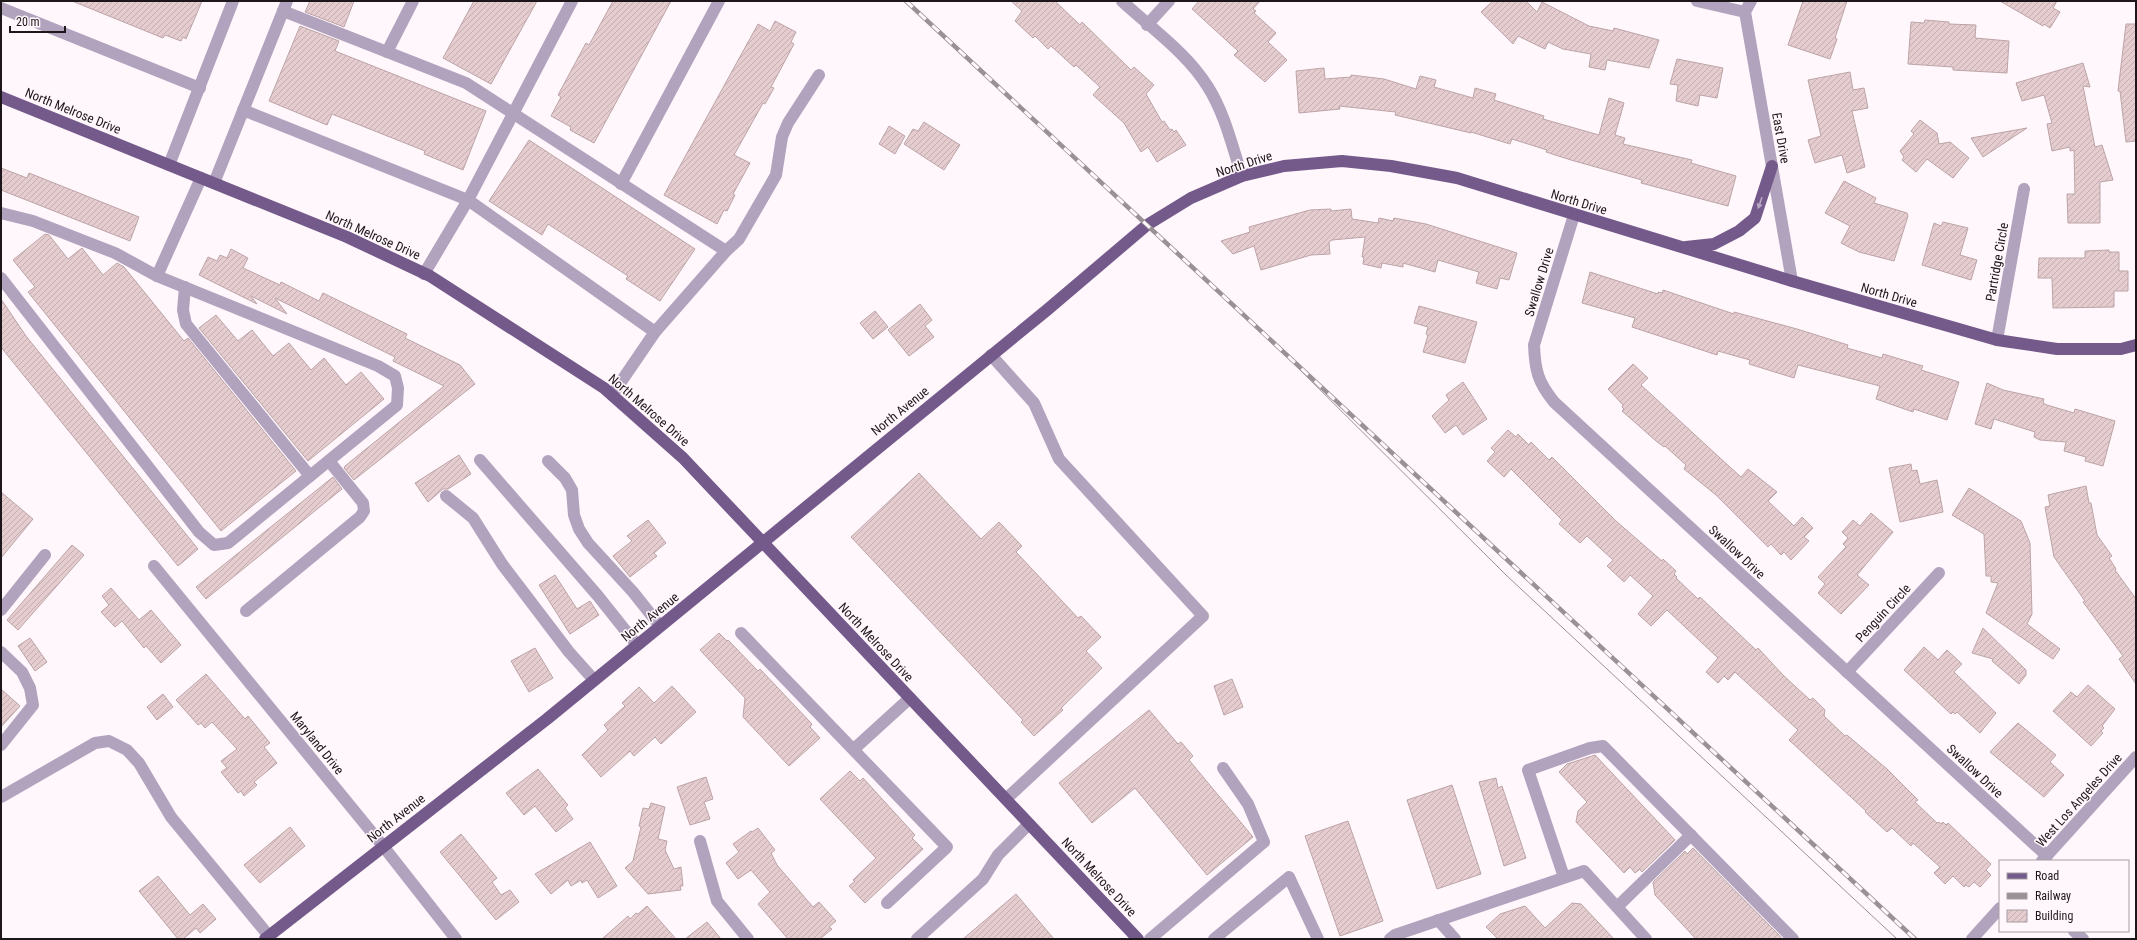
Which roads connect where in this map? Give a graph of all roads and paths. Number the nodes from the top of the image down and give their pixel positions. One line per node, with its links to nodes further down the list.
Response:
1 (233, 1): 15 (street)
2 (414, 1): 13 (street)
3 (572, 1): 18 (street)
4 (719, 1): 24 (street)
5 (1122, 1): 12 (street)
6 (1169, 1): 12 (street)
7 (1697, 1): 11 (street)
8 (1751, 1): 11 (street)
9 (285, 6): 13 (street); 17 (street)
10 (1, 8): 15 (street)
11 (1745, 12): 20 (street, East Drive)
12 (1147, 25): 21 (street)
13 (387, 52): 18 (street)
14 (819, 75): 30 (street)
15 (200, 88): 19 (street)
16 (1, 97): 19 (main road, North Melrose Drive)
17 (243, 110): 23 (street); 26 (street)
18 (514, 114): 24 (street); 26 (street)
19 (169, 165): 22 (main road, North Melrose Drive)
20 (1772, 166): 29 (main road, one-way to 29); 34 (street, East Drive)
21 (1242, 176): 28 (main road, North Drive); 36 (main road, North Drive)
22 (201, 178): 23 (main road, North Melrose Drive); 32 (street)
23 (214, 183): 31 (main road, North Melrose Drive)
24 (622, 184): 30 (street)
25 (2024, 189): 38 (street, Partridge Circle)
26 (468, 200): 31 (street); 37 (street)
27 (1, 213): 32 (street)
28 (1574, 215): 29 (main road, North Drive); 57 (street, Swallow Drive)
29 (1682, 248): 34 (main road, North Drive)
30 (726, 251): 37 (street)
31 (424, 274): 41 (main road, North Melrose Drive)
32 (157, 276): 35 (street)
33 (1, 278): 45 (street)
34 (1792, 281): 38 (main road, North Drive)
35 (185, 287): 43 (street); 45 (street)
36 (1047, 310): 40 (main road, North Avenue)
37 (655, 332): 41 (street)
38 (1997, 340): 39 (main road, North Drive)
39 (2136, 345)
40 (992, 355): 47 (main road, North Avenue); 65 (street)
41 (612, 395): 47 (main road, North Melrose Drive)
42 (480, 460): 55 (street)
43 (328, 461): 45 (street); 52 (street)
44 (548, 461): 53 (street)
45 (310, 476)
46 (446, 496): 58 (street)
47 (762, 542): 53 (main road, North Avenue); 59 (main road, North Melrose Drive)
48 (45, 555): 51 (street)
49 (154, 566): 69 (street, Maryland Drive)
50 (1939, 573): 57 (street, Penguin Circle)
51 (1, 610)
52 (246, 612)
53 (660, 626): 55 (main road, North Avenue)
54 (740, 633): 61 (street)
55 (637, 645): 58 (main road, North Avenue)
56 (1, 653): 60 (street)
57 (1847, 672): 70 (street, Swallow Drive)
58 (594, 680): 69 (main road, North Avenue)
59 (910, 698): 61 (street); 65 (main road, North Melrose Drive)
60 (1, 745)
61 (854, 749): 72 (street)
62 (2136, 757): 70 (street, West Los Angeles Drive)
63 (1224, 768): 83 (street)
64 (1, 797): 79 (street)
65 (1006, 799): 66 (main road, North Melrose Drive)
66 (1029, 824): 77 (main road, North Melrose Drive); 82 (street)
67 (1691, 835): 71 (street); 73 (street); 88 (street)
68 (700, 840): 81 (street)
69 (383, 846): 79 (main road, North Avenue); 80 (street, Maryland Drive)
70 (2044, 859)
71 (1564, 877): 73 (street); 75 (street)
72 (887, 903)
73 (1617, 907): 87 (street)
74 (1999, 909): 89 (street)
75 (1438, 920): 85 (street); 86 (street)
76 (2075, 932): 90 (street)
77 (1133, 937)
78 (1222, 937): 84 (street)
79 (267, 938)
80 (456, 939)
81 (748, 939)
82 (916, 939)
83 (1150, 939)
84 (1318, 939)
85 (1390, 939)
86 (1455, 939)
87 (1646, 939)
88 (1793, 939)
89 (1972, 939)
90 (2083, 939)

